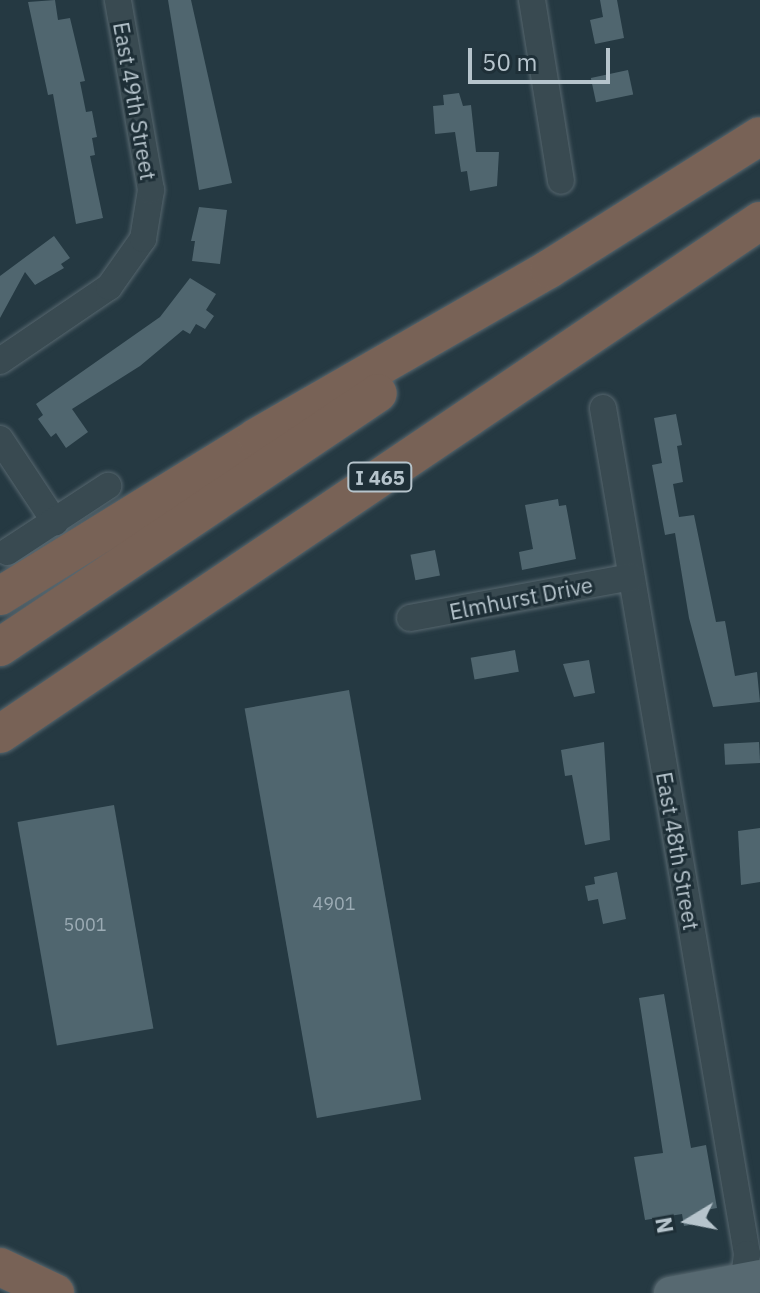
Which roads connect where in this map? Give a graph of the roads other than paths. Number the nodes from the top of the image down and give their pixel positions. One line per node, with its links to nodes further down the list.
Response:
1 (118, 0): 7 (street, East 49th Street)
2 (532, 0): 4 (street)
3 (760, 136): 6 (highway)
4 (561, 181)
5 (760, 221): 17 (highway, I 465)
6 (549, 269): 14 (highway); 16 (highway)
7 (0, 361)
8 (603, 408): 13 (street, East 48th Street)
9 (0, 439): 11 (street)
10 (108, 486): 11 (street)
11 (55, 522): 12 (street)
12 (7, 552)
13 (631, 577): 15 (street, Elmhurst Drive); 19 (street, East 48th Street)
14 (0, 596)
15 (410, 618)
16 (0, 647)
17 (0, 734)
18 (0, 1267): 20 (highway)
19 (749, 1283): 21 (main road)
20 (55, 1293)
21 (670, 1293)

